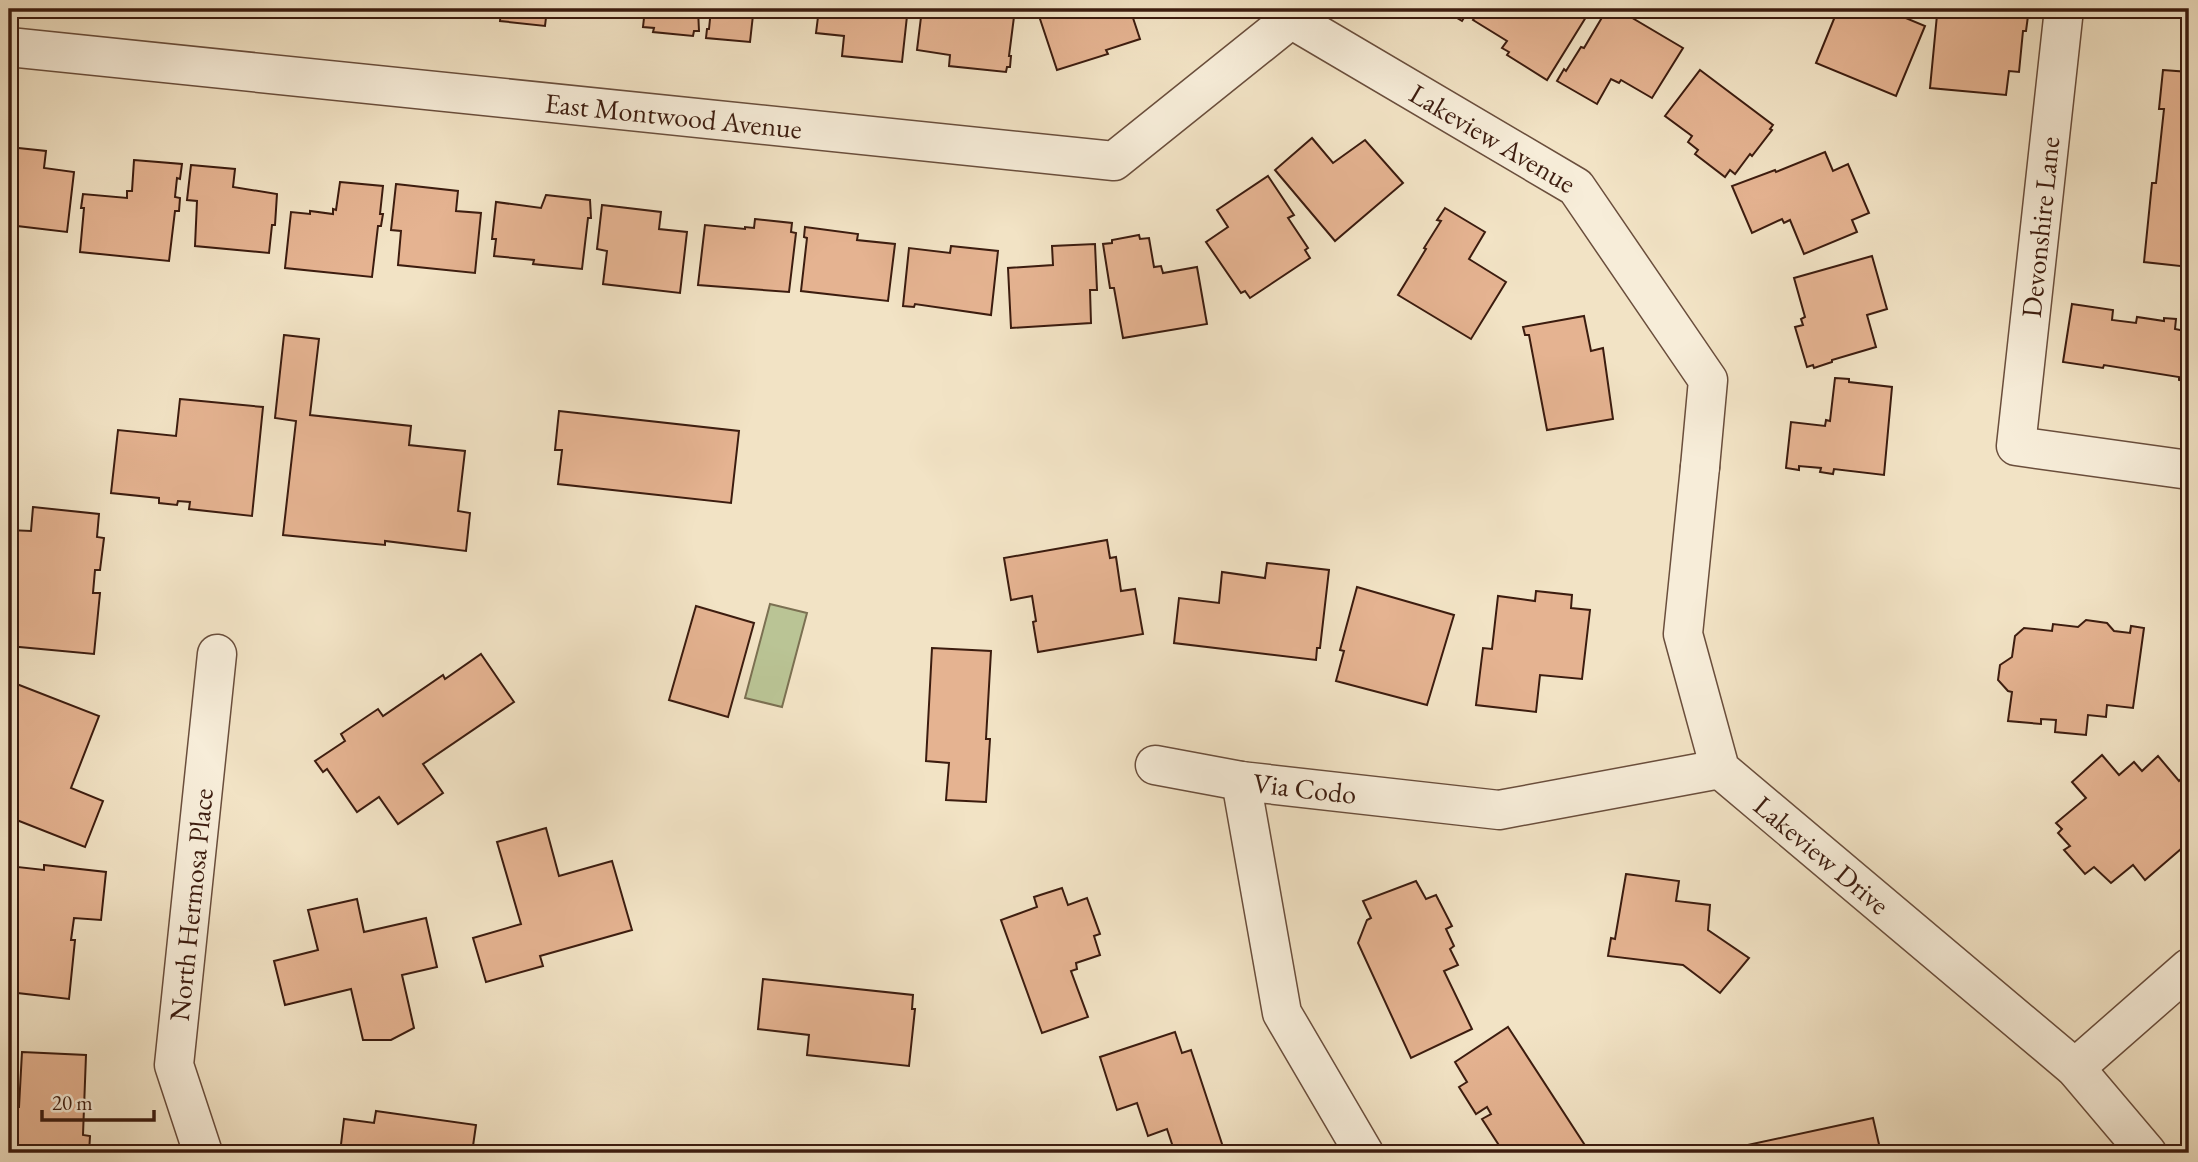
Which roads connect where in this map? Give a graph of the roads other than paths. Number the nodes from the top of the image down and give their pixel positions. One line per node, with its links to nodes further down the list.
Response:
1 (2064, 9): 4 (street, Devonshire Lane)
2 (1285, 14): 3 (street, East Montwood Avenue); 7 (street, Lakeview Avenue)
3 (9, 47)
4 (2189, 470)
5 (217, 654): 11 (street, North Hermosa Place)
6 (1156, 765): 8 (street)
7 (1720, 769): 8 (street, Via Codo); 10 (street, Lakeview Drive)
8 (1241, 781): 12 (street, Via Codo)
9 (2189, 968): 10 (street)
10 (2075, 1068): 13 (street, Lakeview Drive)
11 (202, 1153)
12 (1364, 1153)
13 (2147, 1153)

